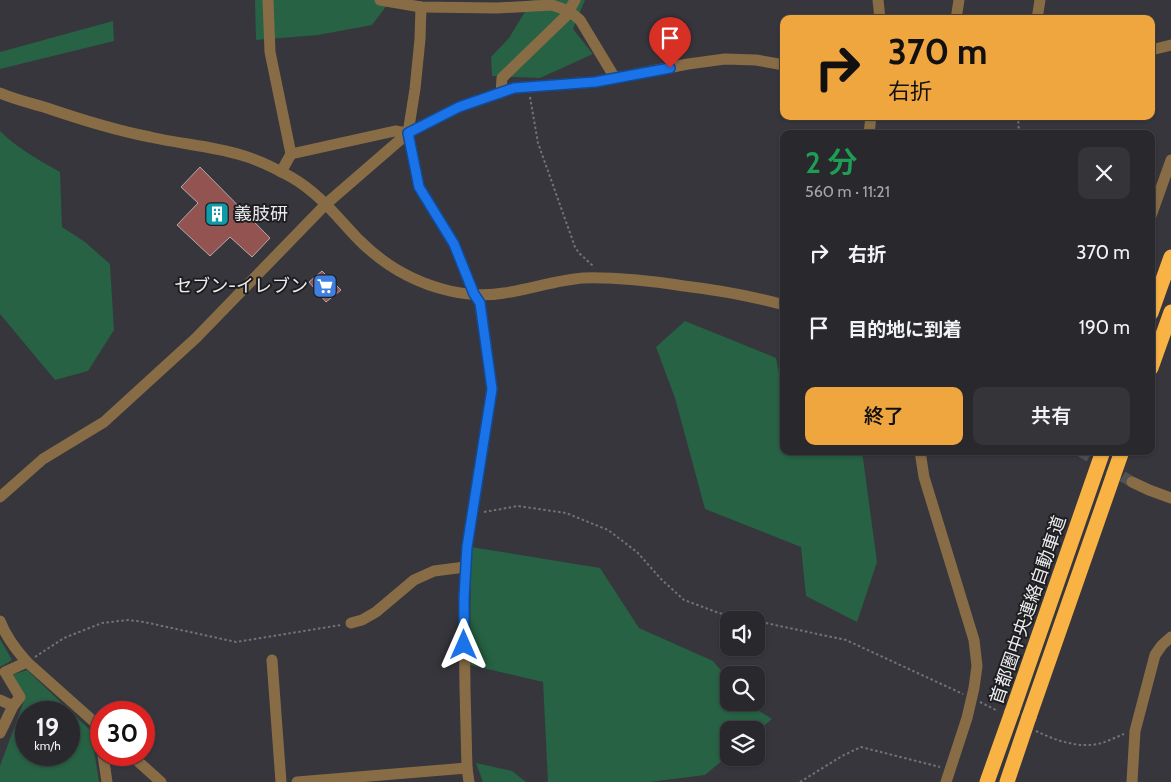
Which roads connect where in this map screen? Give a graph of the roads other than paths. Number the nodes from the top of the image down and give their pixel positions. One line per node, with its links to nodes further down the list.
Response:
1 (268, 0): 20 (street)
2 (380, 0): 7 (street)
3 (575, 0): 9 (street)
4 (878, 0): 10 (street)
5 (959, 0): 11 (street)
6 (1040, 0): 12 (street)
7 (414, 4): 8 (street); 19 (street)
8 (445, 4): 9 (street)
9 (568, 11): 16 (street); 17 (street)
10 (880, 15)
11 (957, 15)
12 (1038, 15)
13 (1171, 45): 14 (street)
14 (1155, 49)
15 (780, 64): 16 (street)
16 (615, 78): 17 (street)
17 (501, 92): 19 (street)
18 (0, 93): 22 (street)
19 (408, 133): 20 (street); 23 (street); 26 (street)
20 (291, 154): 22 (street)
21 (1171, 160): 24 (street)
22 (281, 172): 23 (street)
23 (326, 204): 26 (street); 35 (street)
24 (1155, 205)
25 (1171, 257): 27 (highway)
26 (474, 294): 28 (street); 37 (street)
27 (1155, 302)
28 (780, 304)
29 (1171, 312): 30 (highway)
30 (1155, 357)
31 (921, 455): 56 (street)
32 (1101, 455): 57 (highway, 首都圏中央連絡自動車道, bridge)
33 (1121, 455): 58 (highway, 首都圏中央連絡自動車道, bridge)
34 (1132, 482): 36 (street)
35 (0, 497)
36 (1171, 498)
37 (465, 567): 39 (street); 49 (street)
38 (0, 621): 42 (street)
39 (351, 623)
40 (1171, 638): 59 (street)
41 (272, 660): 53 (street)
42 (27, 662): 44 (street); 45 (street)
43 (0, 700): 44 (street)
44 (13, 706): 46 (street)
45 (90, 718)
46 (0, 732)
47 (105, 766): 51 (street)
48 (143, 766): 52 (street)
49 (467, 768): 50 (street); 55 (street)
50 (392, 778): 54 (street)
51 (107, 782)
52 (161, 782)
53 (281, 782)
54 (297, 782)
55 (469, 782)
56 (946, 782)
57 (988, 782)
58 (1007, 782)
59 (1132, 782)

